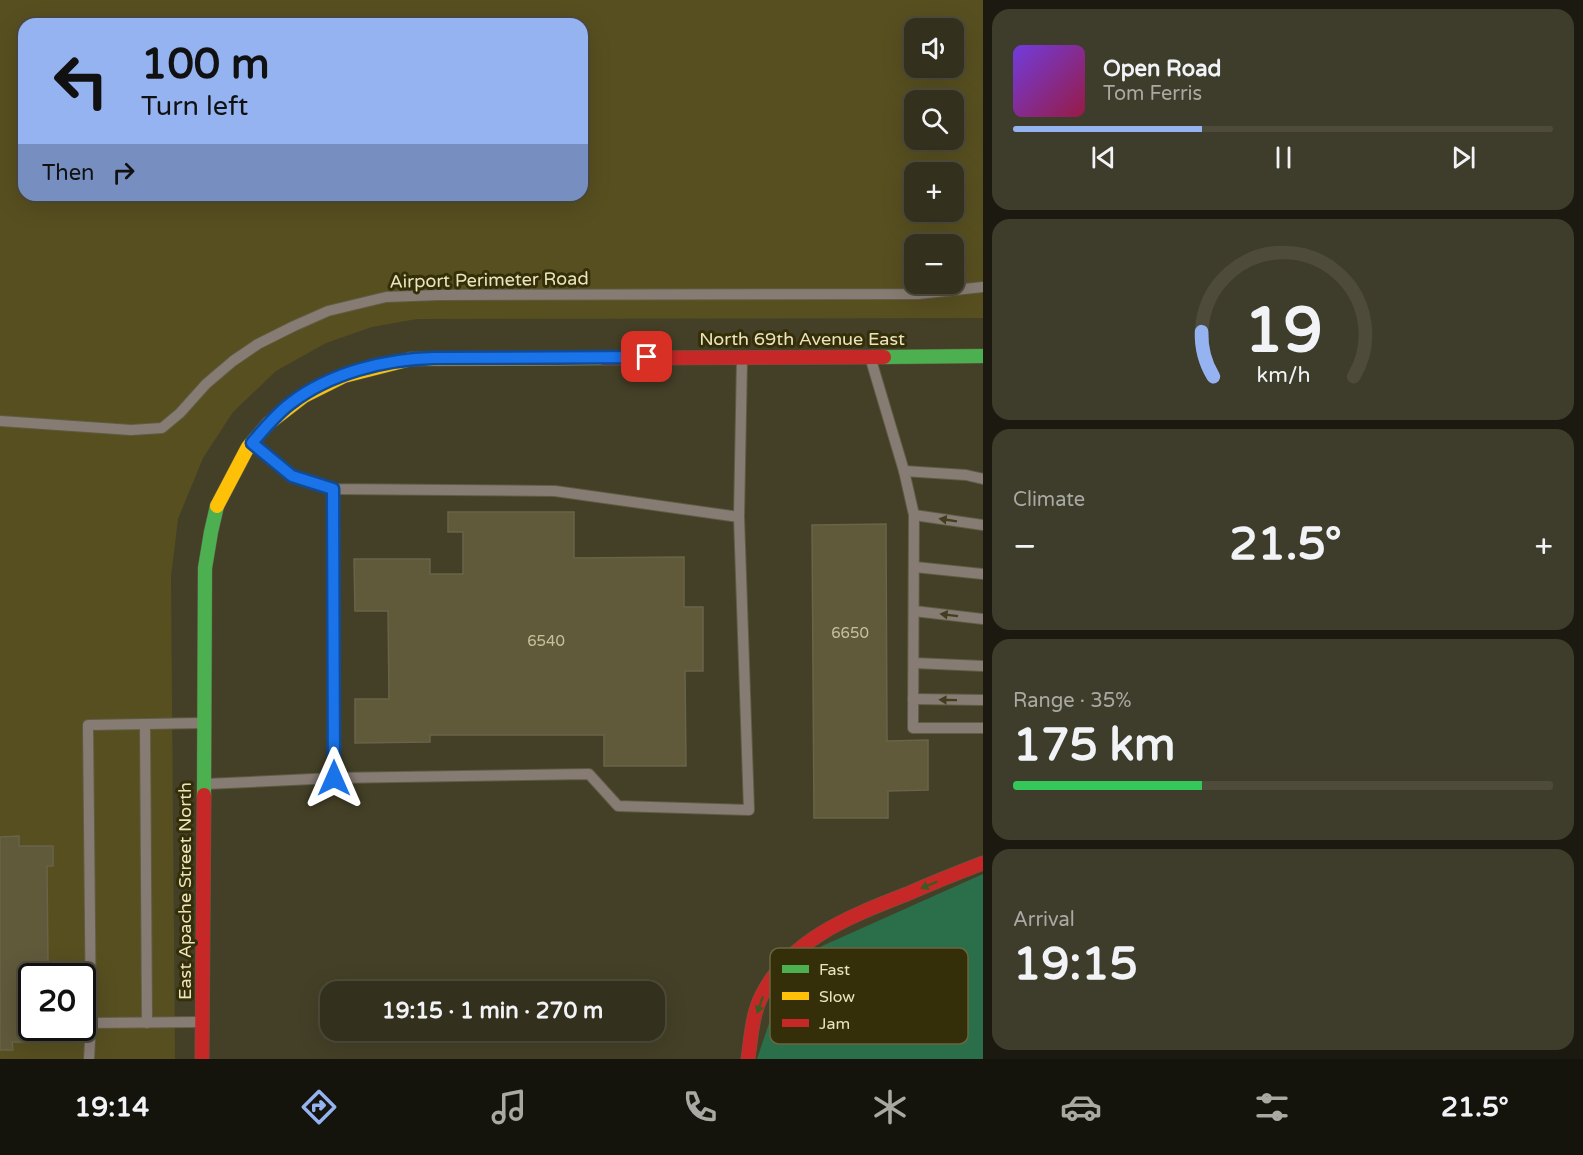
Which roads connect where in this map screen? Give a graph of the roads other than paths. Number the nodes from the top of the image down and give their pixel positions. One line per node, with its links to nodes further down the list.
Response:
1 (983, 287): 5 (lane, Airport Perimeter Road)
2 (983, 356): 4 (main road, North 69th Avenue East)
3 (742, 357): 4 (main road, North 69th Avenue East); 6 (main road, North 69th Avenue East); 11 (lane)
4 (871, 357): 7 (lane)
5 (0, 421)
6 (252, 443): 9 (lane); 21 (main road, North 69th Avenue East)
7 (904, 471): 8 (lane); 10 (lane)
8 (983, 479)
9 (333, 489): 11 (lane); 24 (lane)
10 (914, 515): 12 (lane, one-way to 10); 13 (lane)
11 (739, 517): 24 (lane)
12 (983, 525)
13 (915, 567): 14 (lane); 15 (lane)
14 (983, 574)
15 (914, 611): 16 (lane, one-way to 15); 17 (lane)
16 (983, 619)
17 (914, 663): 18 (lane); 19 (lane)
18 (983, 666)
19 (913, 699): 20 (lane, one-way to 19); 23 (lane)
20 (983, 700)
21 (203, 723): 22 (lane); 25 (main road, East Apache Street North)
22 (145, 724): 28 (lane); 32 (lane)
23 (983, 728)
24 (334, 778): 25 (lane)
25 (203, 784): 30 (main road, East Apache Street North)
26 (983, 862): 27 (main road, one-way to 27)
27 (798, 948)
28 (90, 963)
29 (770, 978): 34 (main road, one-way to 34)
30 (202, 1022): 32 (lane); 36 (main road, East Apache Street North)
31 (96, 1023): 32 (lane)
32 (147, 1023)
33 (90, 1041): 35 (lane)
34 (747, 1055)
35 (89, 1059)
36 (202, 1059)

